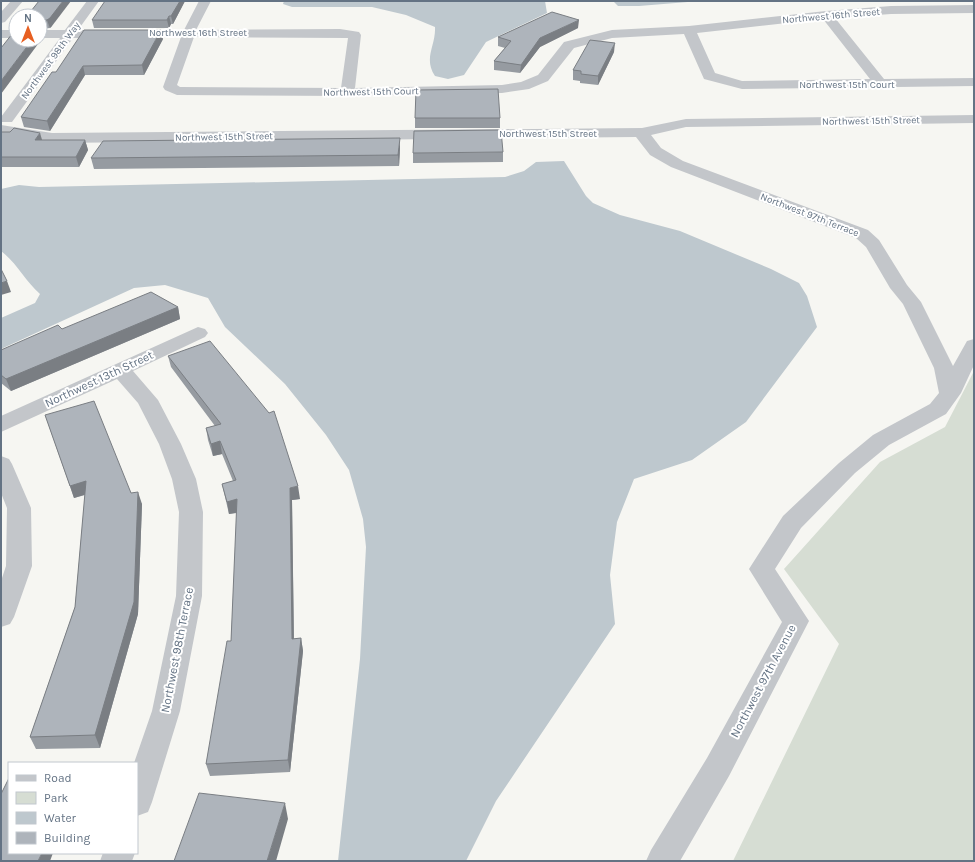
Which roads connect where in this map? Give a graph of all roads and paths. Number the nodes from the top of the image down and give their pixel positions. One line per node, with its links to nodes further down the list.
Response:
1 (17, 1): 6 (street)
2 (93, 1): 10 (street, Northwest 98th Way)
3 (205, 1): 8 (street)
4 (974, 9): 5 (street, Northwest 16th Street)
5 (826, 15): 7 (street, Northwest 16th Street); 12 (street)
6 (1, 19)
7 (689, 30): 12 (street, Northwest 15th Court); 13 (street, Northwest 15th Court)
8 (189, 32): 10 (street, Northwest 16th Street); 13 (street, Northwest 16th Street); 13 (street, Northwest 15th Court)
9 (48, 34): 10 (street, Northwest 16th Street)
10 (69, 34): 15 (street, Northwest 98th Way)
11 (974, 82): 12 (street, Northwest 15th Court)
12 (881, 84)
13 (347, 92)
14 (974, 119): 16 (street, Northwest 15th Street)
15 (4, 124): 16 (street, Northwest 15th Street)
16 (642, 132): 20 (street, Northwest 97th Terrace)
17 (198, 333): 19 (street, Northwest 13th Street)
18 (974, 345): 20 (street, Northwest 97th Avenue)
19 (120, 370): 21 (street, Northwest 13th Street); 24 (street, Northwest 98th Terrace)
20 (950, 393): 25 (street, Northwest 97th Avenue)
21 (1, 425)
22 (1, 464): 23 (street)
23 (1, 617)
24 (138, 799)
25 (662, 861)

